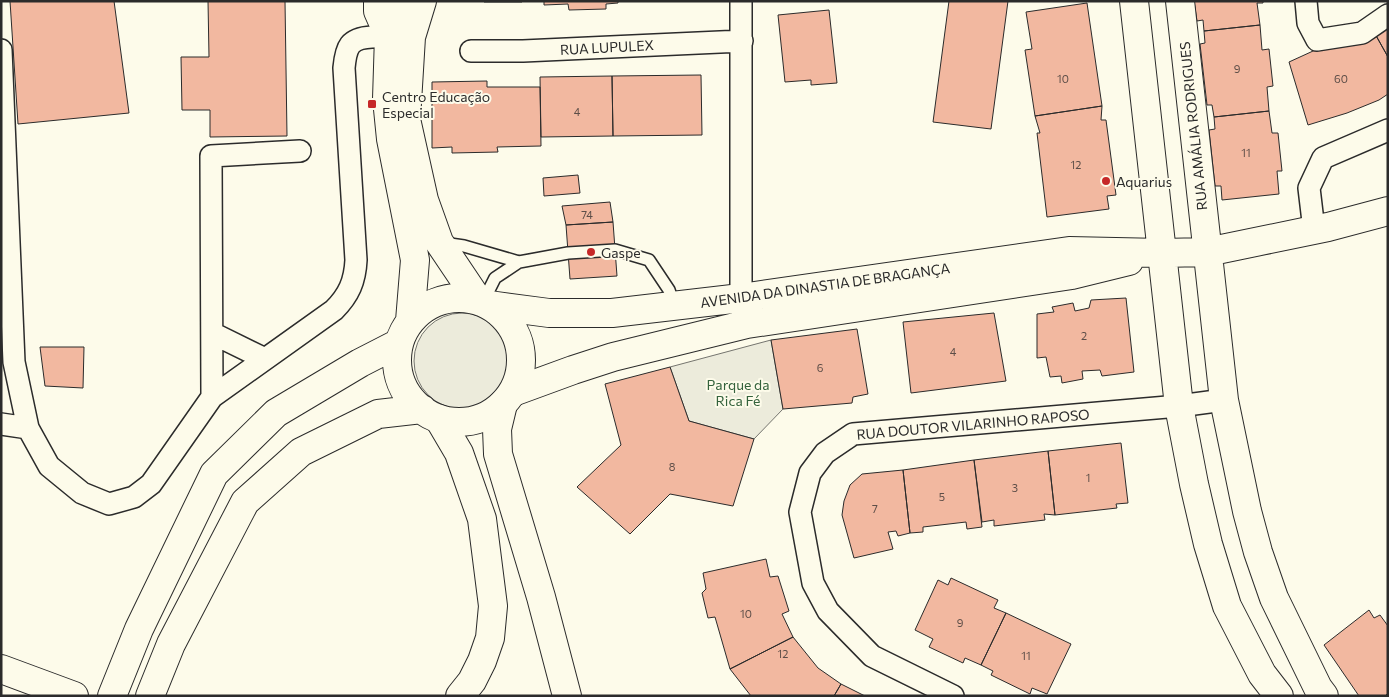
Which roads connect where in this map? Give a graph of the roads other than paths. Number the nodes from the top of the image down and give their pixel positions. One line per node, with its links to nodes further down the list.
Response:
1 (378, 1): 9 (main road)
2 (400, 1): 9 (main road)
3 (422, 1): 9 (main road)
4 (741, 1): 10 (street)
5 (1134, 1): 19 (main road)
6 (1180, 1): 18 (main road, RUA AMÁLIA RODRIGUES)
7 (1306, 1): 8 (street)
8 (1388, 15)
9 (400, 37): 17 (main road); 24 (main road); 26 (street)
10 (742, 41): 12 (street, RUA LUPULEX); 21 (street)
11 (1, 50): 34 (street)
12 (471, 51)
13 (1388, 130): 16 (street)
14 (300, 151): 25 (street)
15 (1388, 211): 16 (main road, AVENIDA DA DINASTIA DE BRAGANÇA)
16 (1314, 230): 18 (main road, AVENIDA DA DINASTIA DE BRAGANÇA)
17 (439, 242): 20 (lane); 22 (main road)
18 (1207, 252): 19 (main road, AVENIDA DA DINASTIA DE BRAGANÇA); 30 (main road, RUA AMÁLIA RODRIGUES)
19 (1162, 253): 21 (main road, AVENIDA DA DINASTIA DE BRAGANÇA); 27 (main road, AVENIDA DA DINASTIA DE BRAGANÇA); 31 (main road)
20 (519, 262): 22 (lane); 23 (lane)
21 (741, 298): 23 (main road, AVENIDA DA DINASTIA DE BRAGANÇA)
22 (483, 302): 23 (main road, AVENIDA DA DINASTIA DE BRAGANÇA); 24 (main road); 29 (main road)
23 (675, 306): 27 (main road)
24 (405, 332): 32 (main road); 37 (main road)
25 (212, 333): 26 (street); 28 (street)
26 (265, 359): 28 (street)
27 (573, 370): 29 (main road, AVENIDA DA DINASTIA DE BRAGANÇA)
28 (212, 397): 34 (street)
29 (508, 398): 32 (main road); 40 (main road)
30 (1224, 400): 31 (street, RUA DOUTOR VILARINHO RAPOSO); 43 (main road, RUA AMÁLIA RODRIGUES)
31 (1179, 406): 41 (street, RUA DOUTOR VILARINHO RAPOSO); 42 (main road)
32 (431, 414): 38 (main road); 39 (main road)
33 (1, 424): 34 (street)
34 (28, 428)
35 (1, 669): 36 (main road)
36 (74, 696)
37 (112, 696)
38 (150, 696)
39 (460, 696)
40 (567, 696)
41 (953, 696)
42 (1279, 696)
43 (1324, 696)

